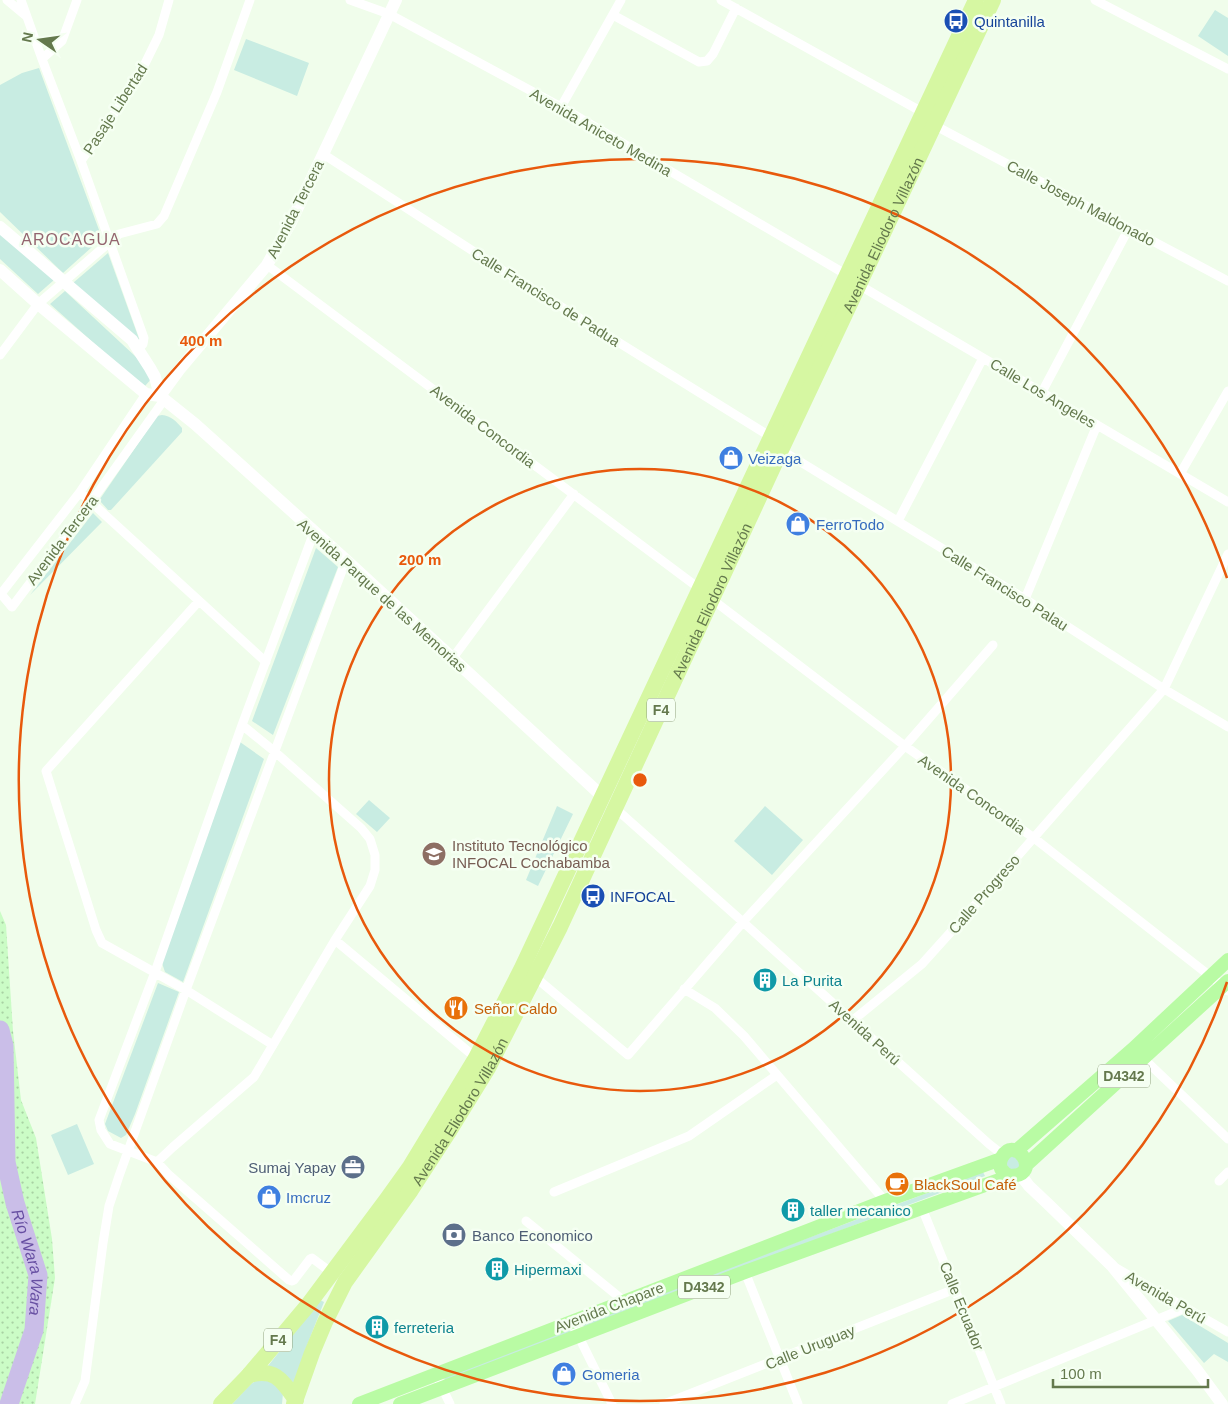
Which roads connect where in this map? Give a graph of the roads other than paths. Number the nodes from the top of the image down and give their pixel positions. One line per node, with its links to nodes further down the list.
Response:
1 (7, 0): 15 (street)
2 (21, 0): 15 (street)
3 (77, 0): 17 (street)
4 (169, 0): 22 (street, Pasaje Libertad)
5 (250, 0): 25 (street)
6 (350, 0): 14 (street, Avenida Aniceto Medina)
7 (396, 0): 14 (street, Avenida Tercera)
8 (621, 0): 16 (street)
9 (721, 0): 13 (street, Calle Joseph Maldonado)
10 (976, 0): 20 (highway, Avenida Eliodoro Villazón / F4)
11 (993, 0): 20 (highway, Avenida Eliodoro Villazón / F4)
12 (1095, 0): 18 (street)
13 (736, 8): 16 (street); 20 (street, Calle Joseph Maldonado)
14 (389, 14): 19 (street, Avenida Aniceto Medina); 21 (street, Avenida Tercera)
15 (25, 15): 17 (street)
16 (613, 15): 19 (street)
17 (42, 59): 22 (street)
18 (1228, 69)
19 (561, 107): 28 (street, Avenida Aniceto Medina)
20 (929, 119): 24 (street, Calle Joseph Maldonado); 28 (highway, Avenida Eliodoro Villazón / F4)
21 (323, 154): 26 (street, Avenida Tercera); 40 (street, Calle Francisco de Padua)
22 (81, 161): 25 (street)
23 (0, 227): 30 (street)
24 (1129, 228): 29 (street, Calle Joseph Maldonado); 36 (street)
25 (109, 242): 30 (street); 32 (street)
26 (267, 265): 38 (street, Avenida Tercera); 44 (street, Avenida Concordia)
27 (0, 270): 31 (street)
28 (853, 280): 34 (street, Calle Los Angeles); 40 (highway, Avenida Eliodoro Villazón / F4); 41 (highway, Avenida Eliodoro Villazón / F4)
29 (1228, 281)
30 (64, 282): 31 (street); 32 (street)
31 (38, 304): 33 (street); 37 (street)
32 (138, 349): 38 (street)
33 (0, 355)
34 (983, 358): 36 (street, Calle Los Angeles); 47 (street)
35 (1228, 391): 42 (street)
36 (1042, 392): 39 (street, Calle Los Angeles)
37 (146, 394): 38 (street); 43 (street, Avenida Tercera)
38 (162, 398): 45 (street, Avenida Tercera); 48 (street, Avenida Parque de las Memorias)
39 (1097, 425): 42 (street, Calle Los Angeles); 53 (street)
40 (771, 437): 51 (highway, Avenida Eliodoro Villazón / F4)
41 (781, 450): 47 (street, Calle Francisco Palau); 54 (highway, Avenida Eliodoro Villazón / F4)
42 (1180, 474): 46 (street, Calle Los Angeles)
43 (80, 492): 45 (street); 52 (street, Avenida Tercera)
44 (574, 494): 51 (street, Avenida Concordia); 57 (street)
45 (91, 502): 52 (street, Avenida Tercera); 55 (street)
46 (1228, 502)
47 (898, 521): 53 (street, Calle Francisco Palau)
48 (314, 532): 50 (street, Avenida Parque de las Memorias); 58 (street)
49 (1228, 554): 59 (street, Calle Progreso)
50 (346, 560): 57 (street, Avenida Parque de las Memorias); 63 (street)
51 (700, 589): 64 (highway, Avenida Eliodoro Villazón / F4)
52 (0, 595)
53 (1025, 599): 59 (street, Calle Francisco Palau)
54 (713, 600): 62 (street, Avenida Concordia); 65 (highway, Avenida Eliodoro Villazón / F4)
55 (199, 601): 58 (street); 70 (street)
56 (993, 645): 62 (street)
57 (452, 659): 64 (street, Avenida Parque de las Memorias)
58 (266, 662): 60 (street)
59 (1164, 689): 61 (street, Calle Francisco Palau); 66 (street, Calle Progreso)
60 (242, 725): 63 (street); 70 (street)
61 (1228, 727)
62 (905, 746): 66 (street, Avenida Concordia); 67 (street)
63 (274, 751): 68 (street); 75 (street)
64 (602, 796): 78 (highway, Avenida Eliodoro Villazón / F4)
65 (615, 808): 67 (street, Avenida Perú); 72 (highway, Avenida Eliodoro Villazón / F4)
66 (1034, 838): 71 (street, Avenida Concordia); 76 (street, Calle Progreso)
67 (743, 922): 74 (street); 76 (street, Avenida Perú)
68 (335, 940): 77 (street); 78 (street)
69 (1228, 960): 71 (main road, Avenida Chapare / D4342)
70 (155, 972): 75 (street); 82 (street)
71 (1210, 976): 73 (street, Avenida Concordia); 83 (main road, Avenida Chapare / D4342)
72 (536, 977): 74 (street); 107 (highway, Avenida Eliodoro Villazón / F4)
73 (1226, 987): 79 (main road, Avenida Chapare / D4342)
74 (684, 989): 80 (street)
75 (186, 990): 77 (street); 82 (street)
76 (852, 1020): 83 (street, Avenida Perú)
77 (273, 1045): 84 (street)
78 (476, 1058): 94 (highway, Avenida Eliodoro Villazón / F4)
79 (1144, 1058): 81 (street); 85 (main road, Avenida Chapare / D4342)
80 (777, 1075): 88 (street); 89 (street)
81 (1228, 1139)
82 (128, 1152): 84 (street); 108 (street)
83 (1007, 1155): 85 (main road); 85 (main road); 89 (main road, Avenida Chapare / D4342)
84 (157, 1162): 94 (street)
85 (1019, 1172): 90 (main road, Avenida Chapare / D4342); 92 (street, Avenida Perú)
86 (1228, 1172): 87 (street)
87 (1219, 1181)
88 (554, 1192)
89 (885, 1201): 96 (main road, Avenida Chapare / D4342)
90 (922, 1208): 93 (main road, Avenida Chapare / D4342); 95 (street, Calle Ecuador)
91 (526, 1221): 96 (street)
92 (1112, 1266): 97 (street, Avenida Perú); 98 (street)
93 (745, 1272): 101 (main road, Avenida Chapare / D4342); 102 (street)
94 (332, 1273): 103 (highway, Avenida Eliodoro Villazón / F4)
95 (955, 1289): 102 (street, Calle Uruguay); 105 (street, Calle Ecuador)
96 (624, 1301): 99 (main road, Avenida Chapare / D4342)
97 (1185, 1308): 98 (street); 100 (street, Avenida Perú)
98 (1156, 1320): 105 (street); 118 (street)
99 (572, 1321): 101 (street); 104 (main road, Avenida Chapare / D4342)
100 (1228, 1332)
101 (578, 1336): 106 (main road, Avenida Chapare / D4342); 113 (street)
102 (781, 1358): 114 (street, Calle Uruguay); 115 (street)
103 (249, 1375): 107 (highway, F4); 109 (highway, F4)
104 (436, 1375): 106 (street); 110 (main road, Avenida Chapare / D4342)
105 (994, 1387): 116 (street); 117 (street, Calle Ecuador)
106 (442, 1388): 111 (main road, Avenida Chapare / D4342); 112 (street)
107 (295, 1402)
108 (75, 1404)
109 (221, 1404)
110 (359, 1404)
111 (400, 1404)
112 (450, 1404)
113 (612, 1404)
114 (664, 1404)
115 (798, 1404)
116 (952, 1404)
117 (1001, 1404)
118 (1222, 1404)

